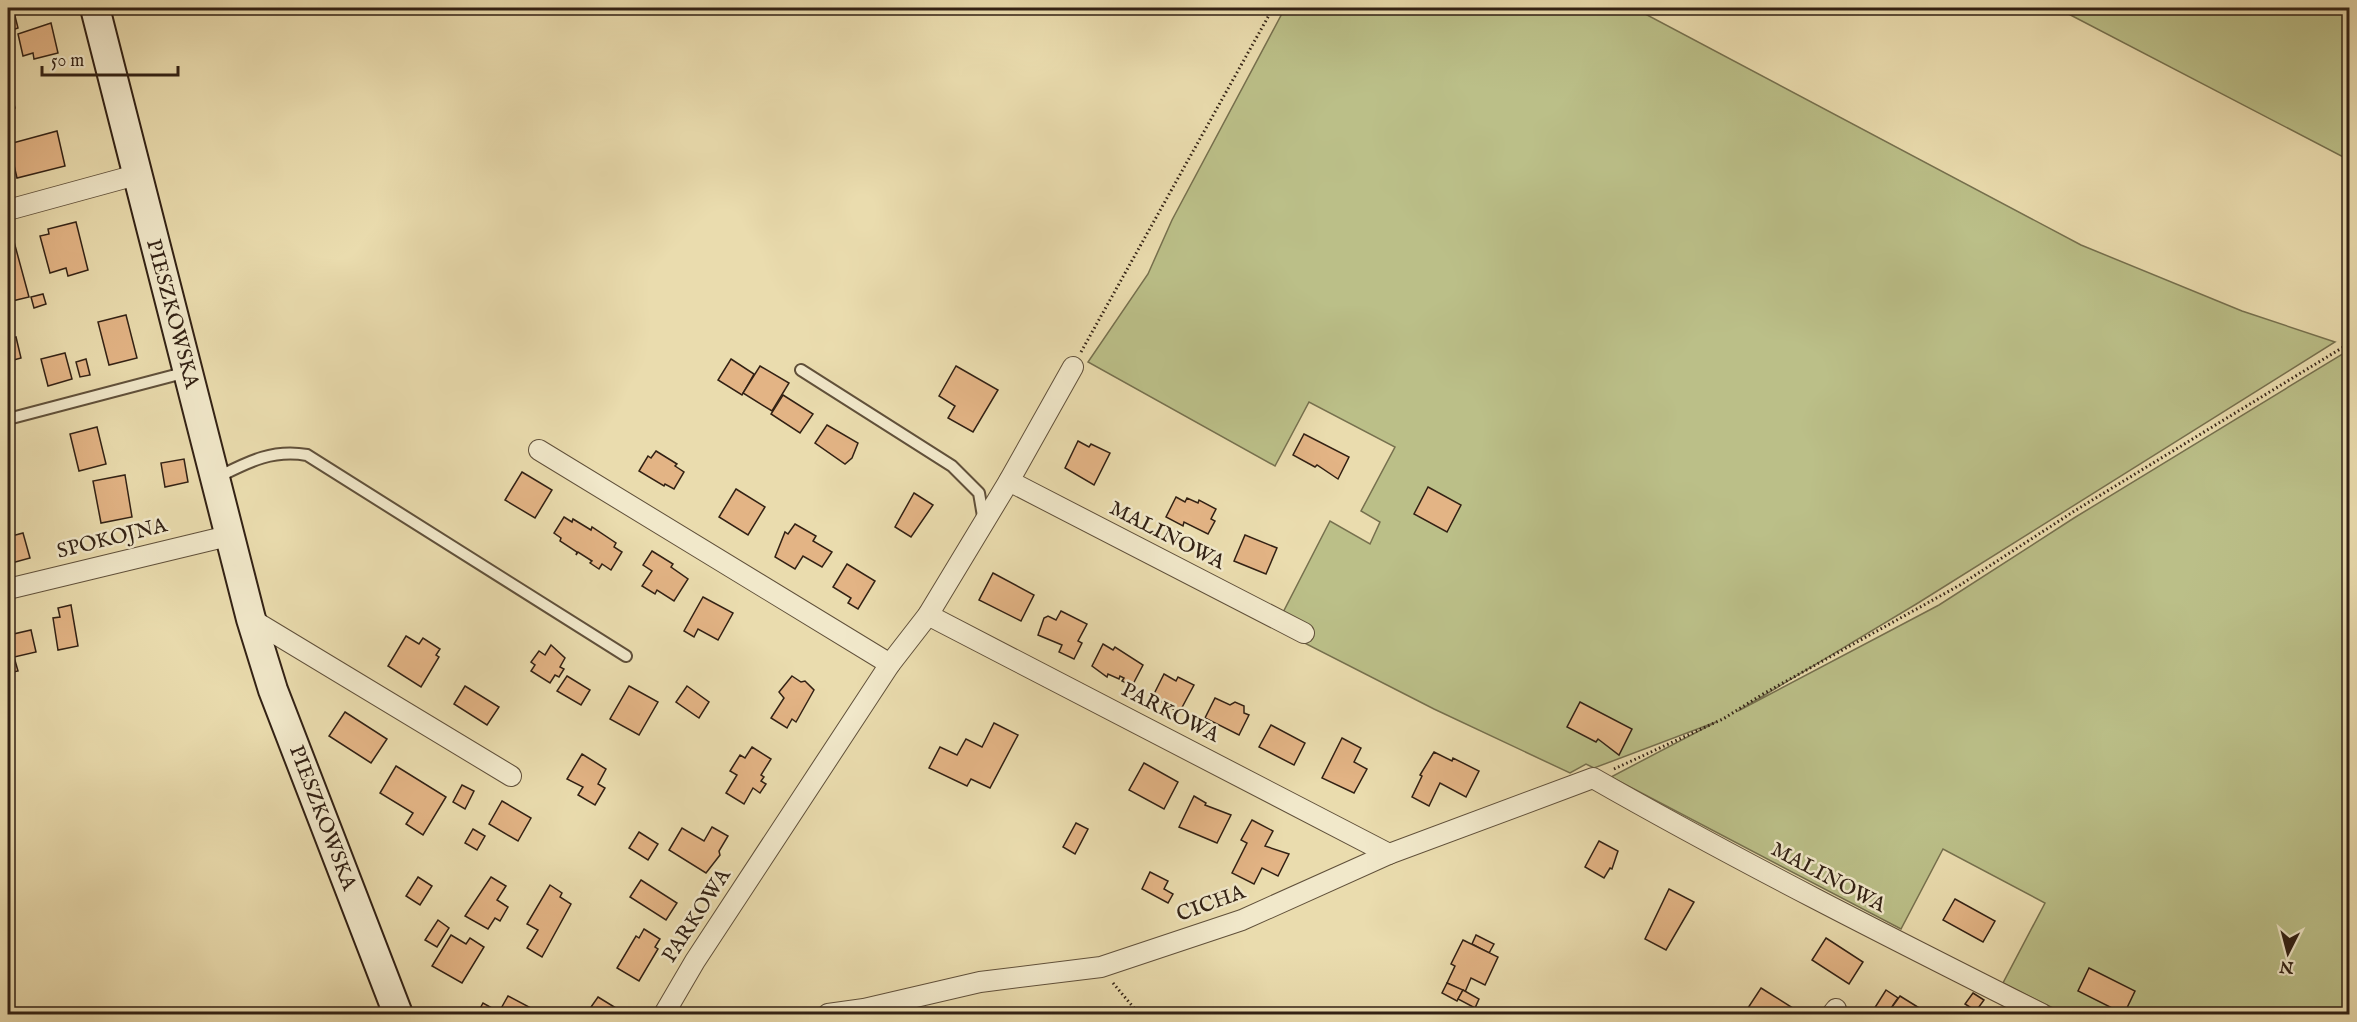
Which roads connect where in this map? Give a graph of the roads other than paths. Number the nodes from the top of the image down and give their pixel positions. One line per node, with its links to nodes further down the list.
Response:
1 (95, 8): 2 (street, PIESZKOWSKA)
2 (135, 175): 3 (street); 6 (street, PIESZKOWSKA)
3 (8, 210)
4 (1072, 367): 10 (street, PARKOWA)
5 (801, 370): 11 (lane)
6 (188, 371): 7 (lane); 9 (street, PIESZKOWSKA)
7 (8, 419)
8 (540, 450): 18 (street)
9 (215, 479): 12 (street, PIESZKOWSKA); 17 (lane)
10 (1009, 481): 11 (street, PARKOWA); 16 (street, MALINOWA)
11 (984, 523): 14 (street, PARKOWA)
12 (228, 536): 13 (street, SPOKOJNA); 15 (street, PIESZKOWSKA)
13 (8, 590)
14 (928, 615): 18 (street, PARKOWA); 21 (street, PARKOWA)
15 (250, 619): 19 (street); 22 (street, PIESZKOWSKA)
16 (1304, 633)
17 (626, 656)
18 (891, 664): 23 (street, PARKOWA)
19 (511, 776)
20 (1593, 778): 21 (street, CICHA); 25 (street, MALINOWA)
21 (1389, 854): 24 (street, CICHA)
22 (398, 1014)
23 (664, 1014)
24 (828, 1014)
25 (2042, 1014)

